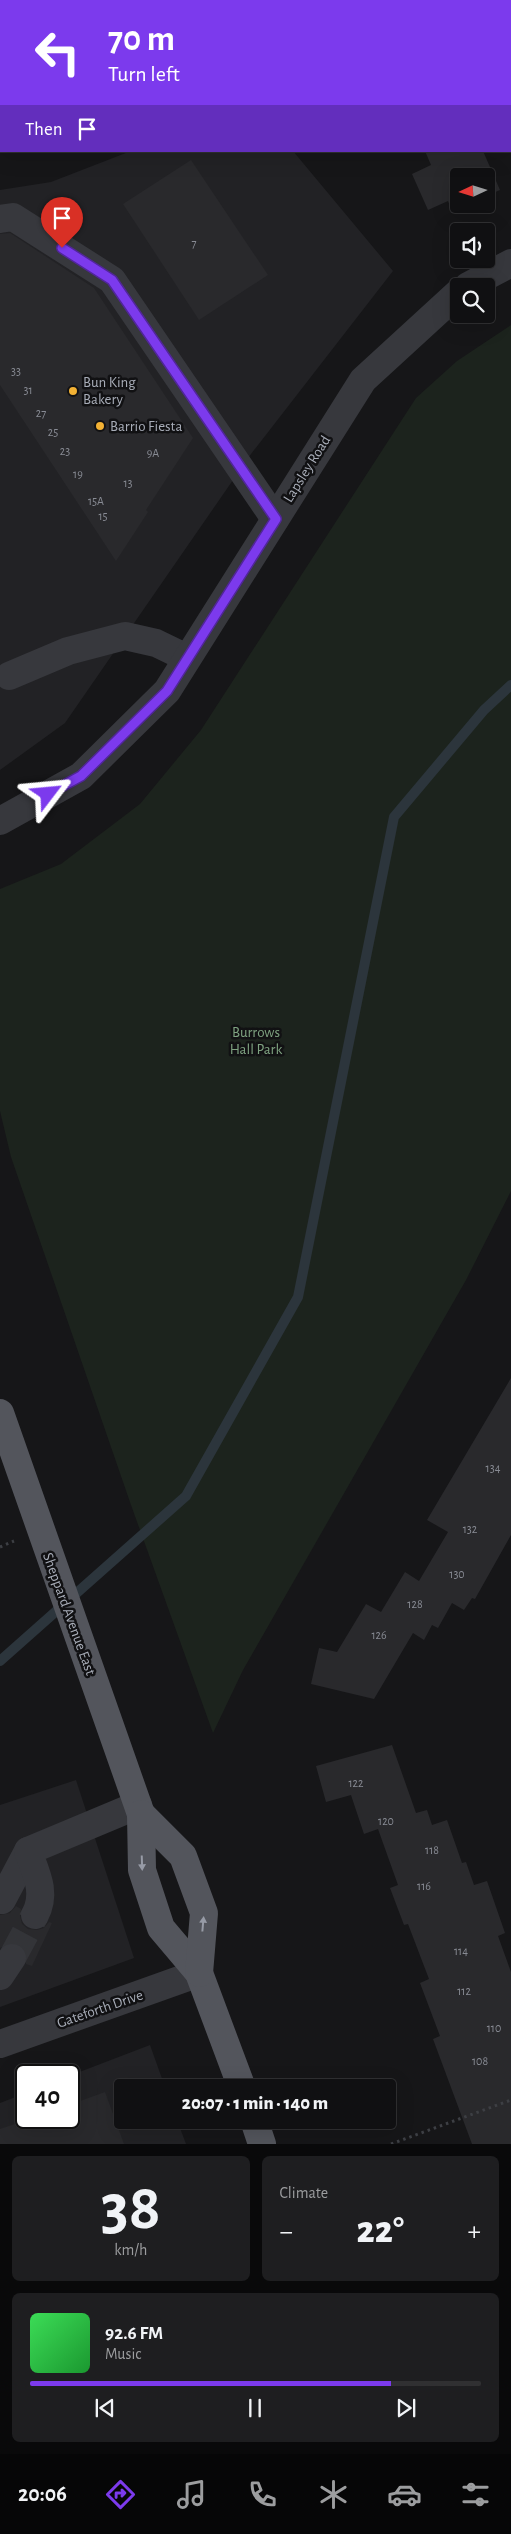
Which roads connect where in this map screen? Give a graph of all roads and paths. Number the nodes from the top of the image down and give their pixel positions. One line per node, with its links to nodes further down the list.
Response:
1 (0, 220): 5 (street)
2 (511, 263): 3 (street)
3 (483, 278)
4 (450, 300): 5 (street, Lapsley Road)
5 (276, 519): 6 (street, Lapsley Road)
6 (188, 658): 7 (street); 8 (street, Lapsley Road)
7 (8, 676)
8 (0, 821)
9 (1, 1420): 10 (main road, Sheppard Avenue East)
10 (140, 1810): 11 (street); 15 (main road, Sheppard Avenue East, one-way to 15); 15 (main road, Sheppard Avenue East, one-way to 10)
11 (28, 1850): 12 (street); 13 (street); 14 (street)
12 (0, 1862)
13 (2, 1900)
14 (35, 1915)
15 (199, 1973): 16 (street, Gateforth Drive); 17 (main road, Sheppard Avenue East)
16 (0, 2044)
17 (239, 2079)
18 (511, 2100): 21 (path)
19 (257, 2129): 20 (main road)
20 (262, 2144)
21 (391, 2144)

